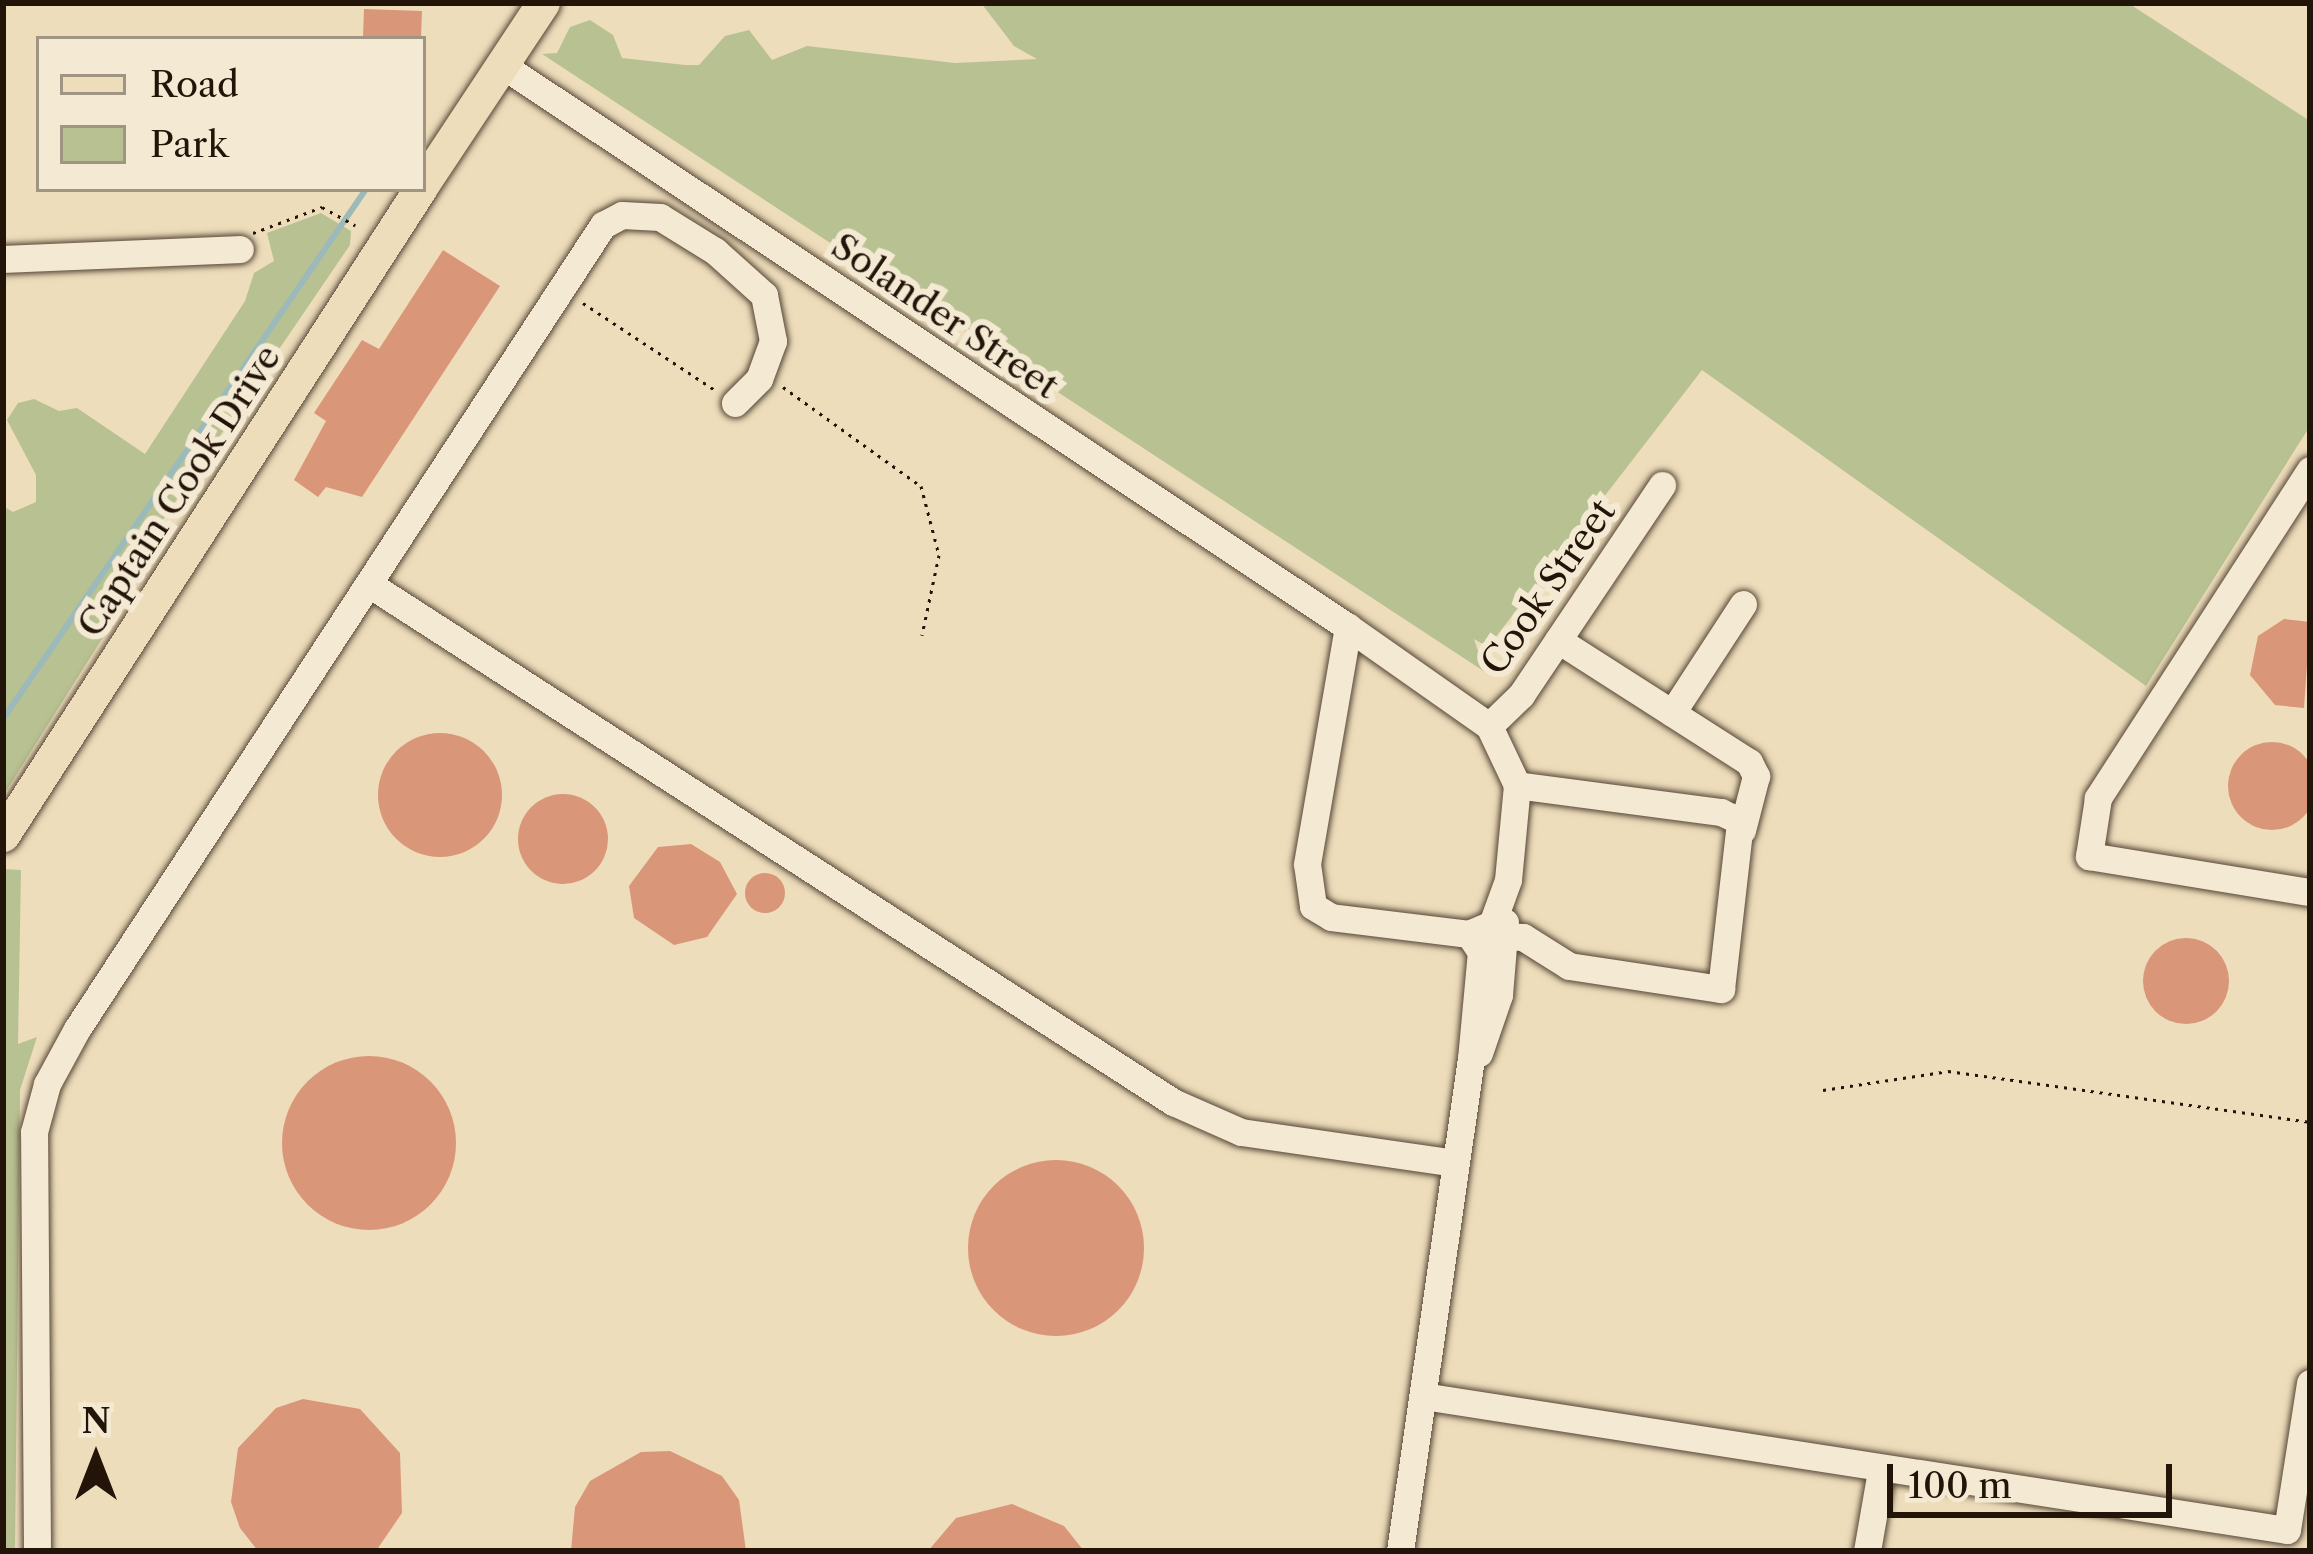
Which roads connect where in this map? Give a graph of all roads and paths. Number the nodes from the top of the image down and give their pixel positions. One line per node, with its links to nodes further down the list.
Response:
1 (543, 3): 2 (main road, Captain Cook Drive)
2 (502, 65): 3 (main road, Captain Cook Drive); 15 (street, Solander Street)
3 (426, 179)
4 (417, 192): 22 (main road, Captain Cook Drive)
5 (355, 225): 6 (path)
6 (239, 249): 7 (street)
7 (3, 259)
8 (554, 295): 9 (street); 10 (path); 13 (street)
9 (759, 379): 10 (street); 16 (path)
10 (735, 403)
11 (2310, 470): 23 (street)
12 (1662, 485): 17 (street, Cook Street)
13 (372, 586): 30 (street); 35 (street)
14 (1743, 604): 18 (street)
15 (1348, 627): 19 (street, Solander Street); 25 (street)
16 (922, 634)
17 (1558, 640): 18 (street); 19 (street, Cook Street)
18 (1672, 713): 21 (street)
19 (1489, 726): 20 (street, Solander Street)
20 (1517, 785): 21 (street); 24 (street)
21 (1742, 830): 26 (street)
22 (3, 835)
23 (2310, 892)
24 (1503, 905): 25 (street); 26 (street)
25 (1469, 934): 26 (street); 27 (street)
26 (1507, 936): 27 (street)
27 (1471, 1059): 30 (street)
28 (1822, 1090): 29 (path)
29 (2310, 1122)
30 (1455, 1162): 32 (street)
31 (2310, 1383): 34 (street)
32 (1423, 1396): 33 (street); 36 (street)
33 (1881, 1471): 34 (street); 37 (street)
34 (2285, 1540)
35 (37, 1551)
36 (1400, 1551)
37 (1867, 1551)

